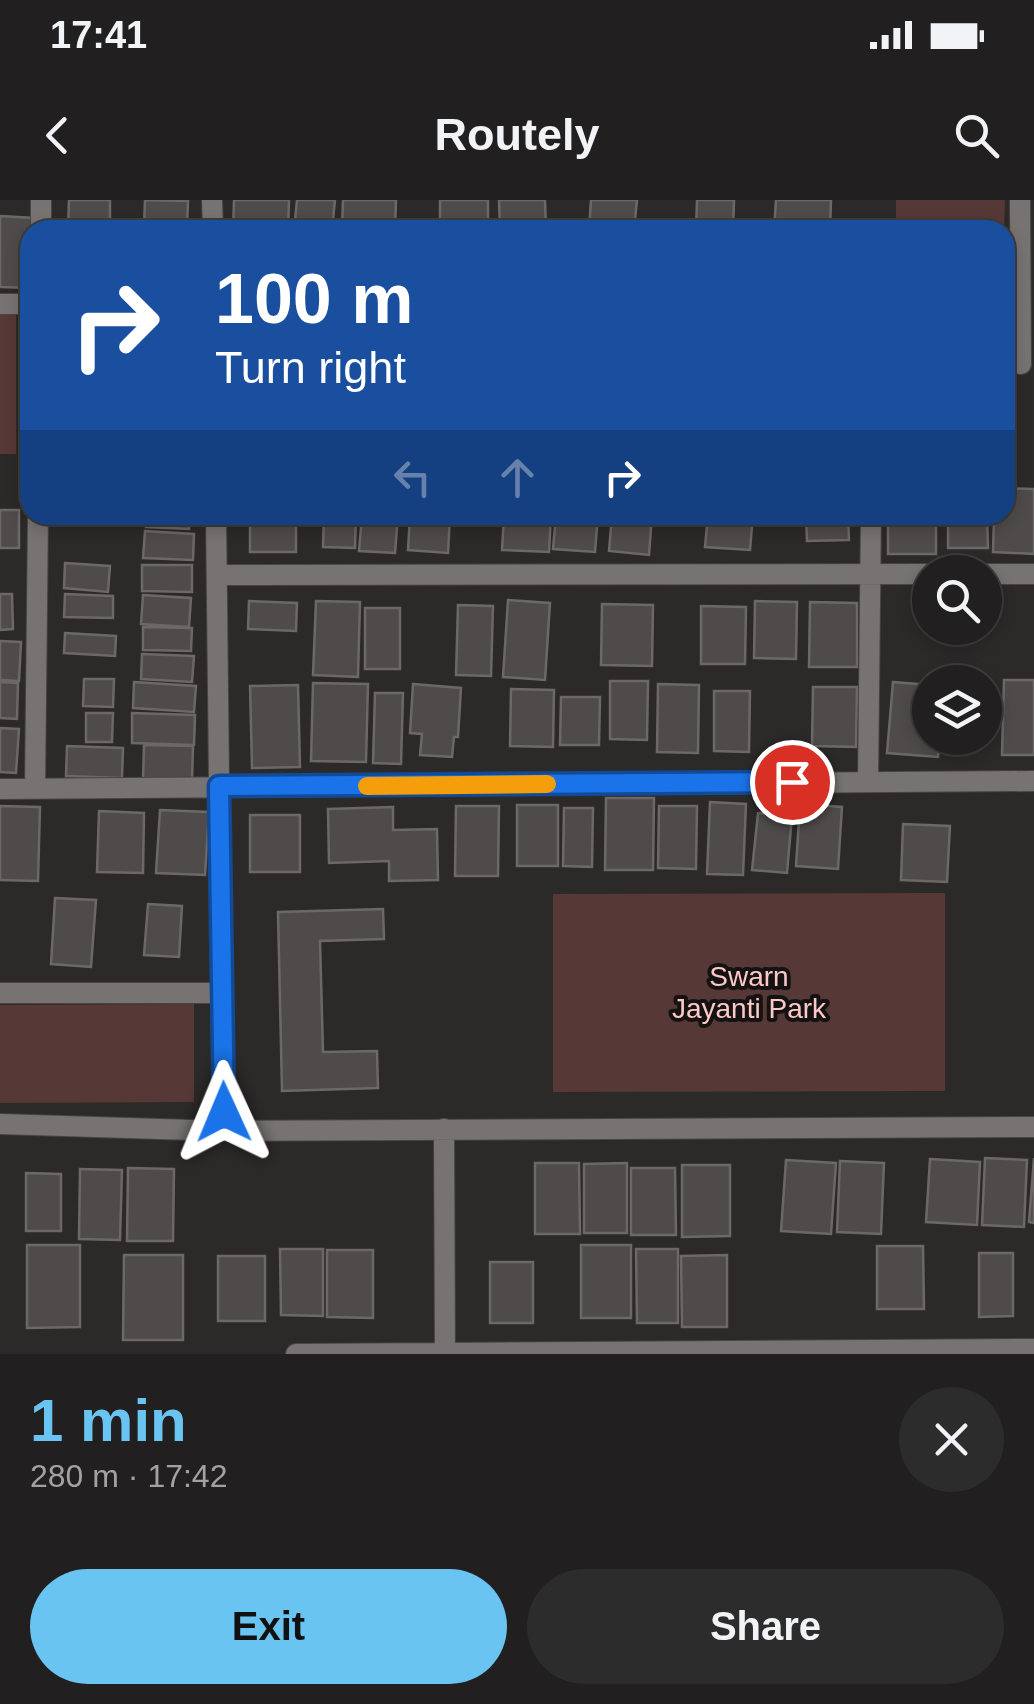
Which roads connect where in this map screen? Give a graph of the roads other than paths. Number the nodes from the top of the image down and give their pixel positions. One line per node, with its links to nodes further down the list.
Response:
1 (1020, 200): 2 (street)
2 (1020, 364)
3 (38, 525): 15 (street)
4 (216, 525): 10 (street)
5 (871, 525): 6 (street)
6 (870, 574): 7 (street); 10 (street); 12 (street)
7 (912, 574)
8 (1002, 574): 9 (street)
9 (1034, 574)
10 (217, 575): 13 (street)
11 (1034, 781): 12 (street)
12 (868, 782): 13 (street)
13 (219, 786): 15 (street); 17 (street)
14 (0, 788): 15 (street)
15 (36, 788)
16 (0, 993): 17 (street)
17 (222, 993): 21 (street)
18 (0, 1124): 21 (street)
19 (1034, 1127): 20 (street)
20 (444, 1128): 21 (street); 24 (street)
21 (223, 1132)
22 (1034, 1348): 24 (street)
23 (296, 1354): 24 (street)
24 (444, 1354)

